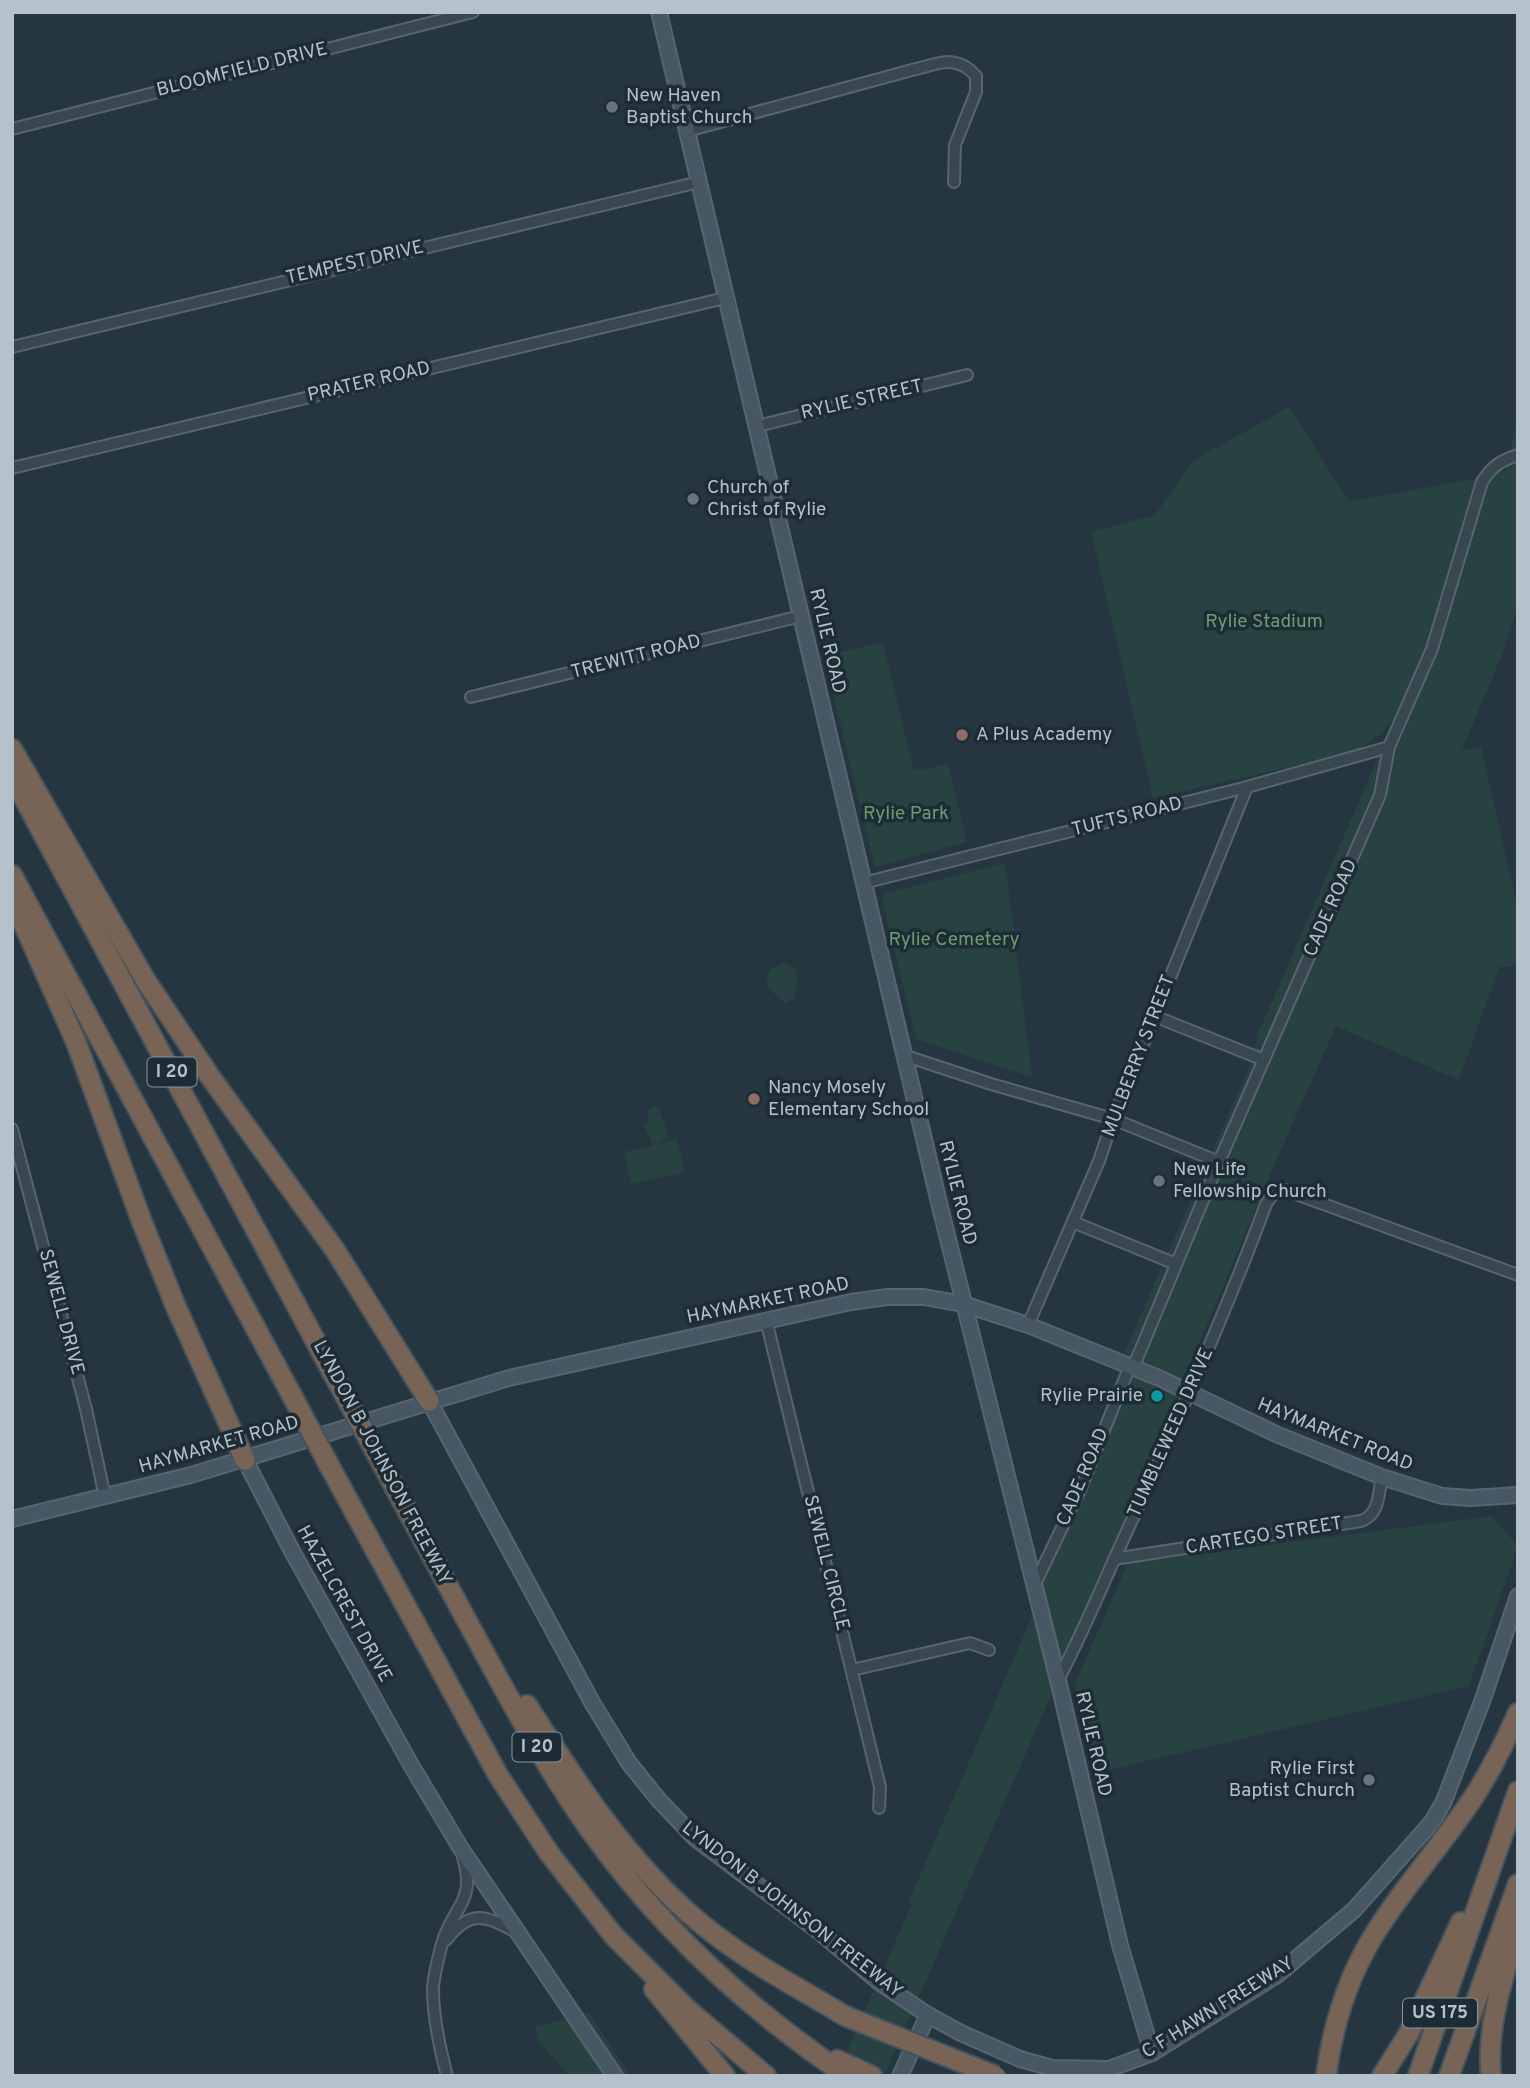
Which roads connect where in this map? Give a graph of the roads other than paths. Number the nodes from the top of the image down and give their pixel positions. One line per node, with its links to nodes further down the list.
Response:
1 (473, 12): 3 (street, BLOOMFIELD DRIVE)
2 (659, 12): 4 (street, RYLIE ROAD)
3 (12, 129)
4 (687, 131): 5 (street, RYLIE ROAD); 6 (street)
5 (699, 182): 7 (street, RYLIE ROAD); 8 (street, TEMPEST DRIVE)
6 (954, 182)
7 (725, 298): 10 (street, RYLIE ROAD); 12 (street, PRATER ROAD)
8 (12, 347)
9 (967, 375): 10 (street, RYLIE STREET)
10 (757, 426): 13 (street, RYLIE ROAD)
11 (1518, 456): 15 (street, CADE ROAD)
12 (12, 468)
13 (801, 616): 14 (street, TREWITT ROAD); 20 (street, RYLIE ROAD)
14 (471, 697)
15 (1389, 747): 18 (street, TUFTS ROAD); 24 (street, CADE ROAD)
16 (12, 749): 36 (highway)
17 (12, 776): 43 (highway, LYNDON B JOHNSON FREEWAY / I 20, bridge)
18 (1247, 787): 20 (street, TUFTS ROAD); 22 (street, MULBERRY STREET)
19 (12, 875): 57 (highway, I 20, bridge)
20 (863, 883): 23 (street, RYLIE ROAD)
21 (12, 898): 37 (highway)
22 (1154, 1016): 24 (street); 25 (street, MULBERRY STREET)
23 (903, 1055): 25 (street); 31 (street, RYLIE ROAD)
24 (1264, 1060): 27 (street, CADE ROAD)
25 (1112, 1119): 27 (street); 28 (street, MULBERRY STREET)
26 (12, 1129): 40 (street, SEWELL DRIVE)
27 (1219, 1162): 29 (street, CADE ROAD)
28 (1073, 1222): 29 (street); 33 (street, MULBERRY STREET)
29 (1176, 1264): 34 (street, CADE ROAD)
30 (1518, 1275): 35 (street, TUMBLEWEED DRIVE)
31 (964, 1304): 32 (street, HAYMARKET ROAD); 33 (street, HAYMARKET ROAD); 44 (street, RYLIE ROAD)
32 (766, 1320): 36 (street, HAYMARKET ROAD); 47 (street, SEWELL CIRCLE)
33 (1028, 1325): 34 (street, HAYMARKET ROAD)
34 (1131, 1367): 35 (street, HAYMARKET ROAD); 44 (street, CADE ROAD)
35 (1190, 1395): 38 (street, HAYMARKET ROAD); 42 (street, TUMBLEWEED DRIVE)
36 (429, 1401): 37 (street, HAYMARKET ROAD); 59 (street, LYNDON B JOHNSON FREEWAY)
37 (245, 1460): 40 (street, HAYMARKET ROAD); 53 (street, HAZELCREST DRIVE)
38 (1382, 1477): 39 (street, HAYMARKET ROAD); 42 (street, CARTEGO STREET)
39 (1518, 1495)
40 (105, 1497): 41 (street, HAYMARKET ROAD)
41 (12, 1519)
42 (1114, 1559): 48 (street, TUMBLEWEED DRIVE)
43 (435, 1561): 60 (highway, LYNDON B JOHNSON FREEWAY / I 20); 70 (highway, bridge)
44 (1034, 1586): 48 (street, RYLIE ROAD)
45 (1518, 1596): 61 (street, C F HAWN FREEWAY)
46 (989, 1650): 47 (street)
47 (852, 1670): 51 (street, SEWELL CIRCLE)
48 (1058, 1680): 61 (street, RYLIE ROAD)
49 (1518, 1713): 62 (highway)
50 (1518, 1791): 52 (highway, US 175)
51 (879, 1808)
52 (1508, 1817): 71 (highway); 72 (highway, US 175)
53 (460, 1847): 56 (street); 58 (street)
54 (1518, 1884): 73 (highway, US 175)
55 (1518, 1927): 74 (highway)
56 (518, 1933): 58 (street); 64 (street)
57 (614, 1935): 65 (highway); 66 (highway, I 20)
58 (442, 1945): 63 (street)
59 (928, 2015): 61 (street, C F HAWN FREEWAY); 69 (street)
60 (804, 2045): 67 (highway, LYNDON B JOHNSON FREEWAY / I 20); 68 (highway)
61 (1152, 2053)
62 (1326, 2073)
63 (447, 2076)
64 (615, 2076)
65 (725, 2076)
66 (766, 2076)
67 (847, 2076)
68 (872, 2076)
69 (900, 2076)
70 (996, 2076)
71 (1382, 2076)
72 (1418, 2076)
73 (1449, 2076)
74 (1490, 2076)

